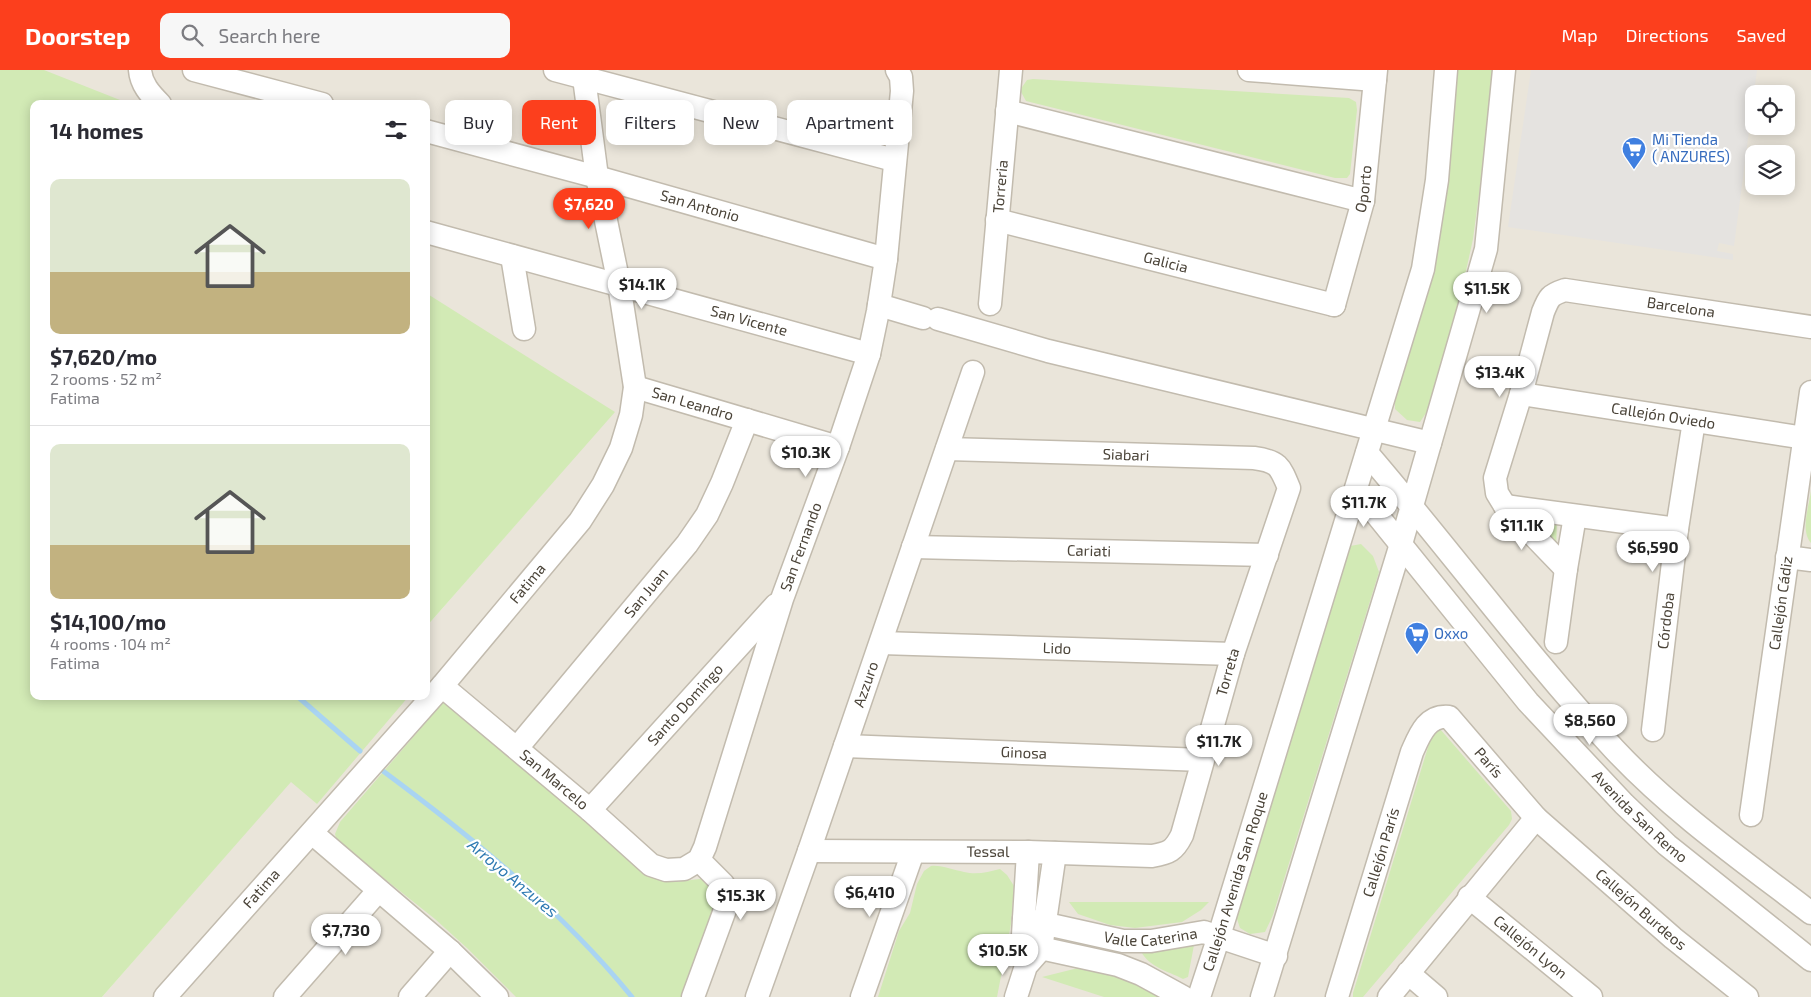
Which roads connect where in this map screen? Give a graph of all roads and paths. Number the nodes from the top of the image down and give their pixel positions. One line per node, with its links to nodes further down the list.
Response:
1 (140, 70): 11 (street)
2 (194, 70): 12 (street)
3 (556, 70): 9 (street)
4 (1010, 70): 13 (street, Torreria)
5 (1249, 70): 10 (street)
6 (1446, 70): 35 (street, Callejón Avenida San Roque)
7 (1504, 70): 37 (street)
8 (899, 73): 15 (street, San Fernando)
9 (583, 74): 15 (street); 16 (street, Fatima)
10 (1375, 75): 17 (street, Oporto)
11 (156, 100)
12 (307, 100)
13 (1007, 111): 17 (street); 18 (street, Torreria)
14 (430, 133): 16 (street, San Antonio)
15 (894, 160): 21 (street, San Fernando)
16 (597, 177): 21 (street, San Antonio); 22 (street, Fatima)
17 (1363, 201): 25 (street, Oporto)
18 (997, 220): 23 (street, Torreria); 25 (street, Galicia)
19 (430, 233): 20 (street, San Vicente)
20 (512, 256): 22 (street, San Vicente); 27 (street)
21 (886, 259): 24 (street, San Fernando)
22 (619, 284): 28 (street, San Vicente); 30 (street, Fatima)
23 (990, 304)
24 (879, 305): 28 (street, San Fernando); 35 (street)
25 (1340, 313)
26 (1811, 327): 32 (street, Barcelona)
27 (524, 329)
28 (869, 354): 38 (street, San Fernando)
29 (973, 372): 39 (street, Azzuro)
30 (635, 387): 33 (street, San Leandro); 57 (street, Fatima)
31 (1811, 392): 36 (street, Callejón Cádiz)
32 (1521, 394): 34 (street, Callejón Oviedo); 44 (street)
33 (746, 420): 38 (street, San Leandro); 63 (street, San Juan)
34 (1694, 421): 36 (street, Callejón Oviedo); 46 (street, Córdoba)
35 (1375, 430): 37 (street); 40 (street, Callejón Avenida San Roque)
36 (1804, 438): 50 (street, Callejón Cádiz)
37 (1430, 443): 43 (street)
38 (838, 446): 53 (street, San Fernando)
39 (947, 450): 41 (street, Siabari); 48 (street, Azzuro)
40 (1367, 454): 42 (street, Callejón Avenida San Roque); 43 (street, Avenida San Remo)
41 (1289, 488): 49 (street, Torreta)
42 (1356, 489): 47 (street, Avenida San Remo); 82 (street, Callejón Avenida San Roque)
43 (1412, 505): 47 (street); 64 (street, Avenida San Remo)
44 (1505, 506): 45 (street); 52 (street)
45 (1575, 516): 46 (street); 52 (street)
46 (1677, 528): 61 (street, Córdoba)
47 (1401, 544): 66 (street, Avenida San Remo); 86 (street)
48 (913, 547): 49 (street, Cariati); 55 (street, Azzuro)
49 (1266, 555): 56 (street, Torreta)
50 (1788, 557): 51 (street); 68 (street, Callejón Cádiz)
51 (1811, 560)
52 (1566, 569): 54 (street)
53 (782, 599): 67 (street, Santo Domingo); 76 (street, San Fernando)
54 (1556, 642)
55 (881, 643): 56 (street, Lido); 62 (street, Azzuro)
56 (1233, 654): 65 (street, Torreta)
57 (442, 686): 58 (street, Fatima); 63 (street, San Marcelo)
58 (430, 700)
59 (430, 700): 70 (street, Fatima)
60 (1439, 716): 69 (street, París); 101 (street, Callejón París)
61 (1653, 730)
62 (845, 746): 65 (street, Ginosa); 71 (street, Azzuro)
63 (517, 748): 67 (street, San Marcelo)
64 (1615, 749): 66 (street); 79 (street, Avenida San Remo)
65 (1202, 760): 75 (street, Torreta)
66 (1592, 770): 87 (street, Avenida San Remo)
67 (590, 810): 76 (street, San Marcelo)
68 (1751, 815)
69 (1536, 818): 78 (street); 105 (street, Callejón Burdeos)
70 (312, 833): 77 (street); 90 (street, Fatima)
71 (809, 851): 72 (street, Tessal); 95 (street, Azzuro)
72 (913, 852): 73 (street, Tessal); 96 (street)
73 (1028, 852): 74 (street, Tessal); 80 (street)
74 (1055, 853): 75 (street, Tessal); 81 (street)
75 (1166, 853)
76 (699, 860): 94 (street)
77 (378, 891): 84 (street); 91 (street)
78 (1469, 897): 89 (street); 104 (street, Callejón Lyon)
79 (1811, 913)
80 (1024, 919): 81 (street, Valle Caterina); 85 (street)
81 (1046, 924): 83 (street, Valle Caterina); 85 (street)
82 (1219, 936): 83 (street, Valle Caterina); 86 (street, Valle Caterina); 99 (street, Callejón Avenida San Roque)
83 (1123, 941): 88 (street)
84 (450, 952): 92 (street); 93 (street)
85 (1030, 953): 88 (street, Valle Caterina); 97 (street)
86 (1276, 956): 100 (street)
87 (1811, 960)
88 (1118, 965): 98 (street, Valle Caterina)
89 (1408, 973): 102 (street); 103 (street)
90 (165, 997)
91 (285, 997)
92 (410, 997)
93 (497, 997)
94 (693, 997)
95 (757, 997)
96 (862, 997)
97 (1016, 997)
98 (1183, 997)
99 (1199, 997)
100 (1262, 997)
101 (1337, 997)
102 (1389, 997)
103 (1436, 997)
104 (1591, 997)
105 (1747, 997)

